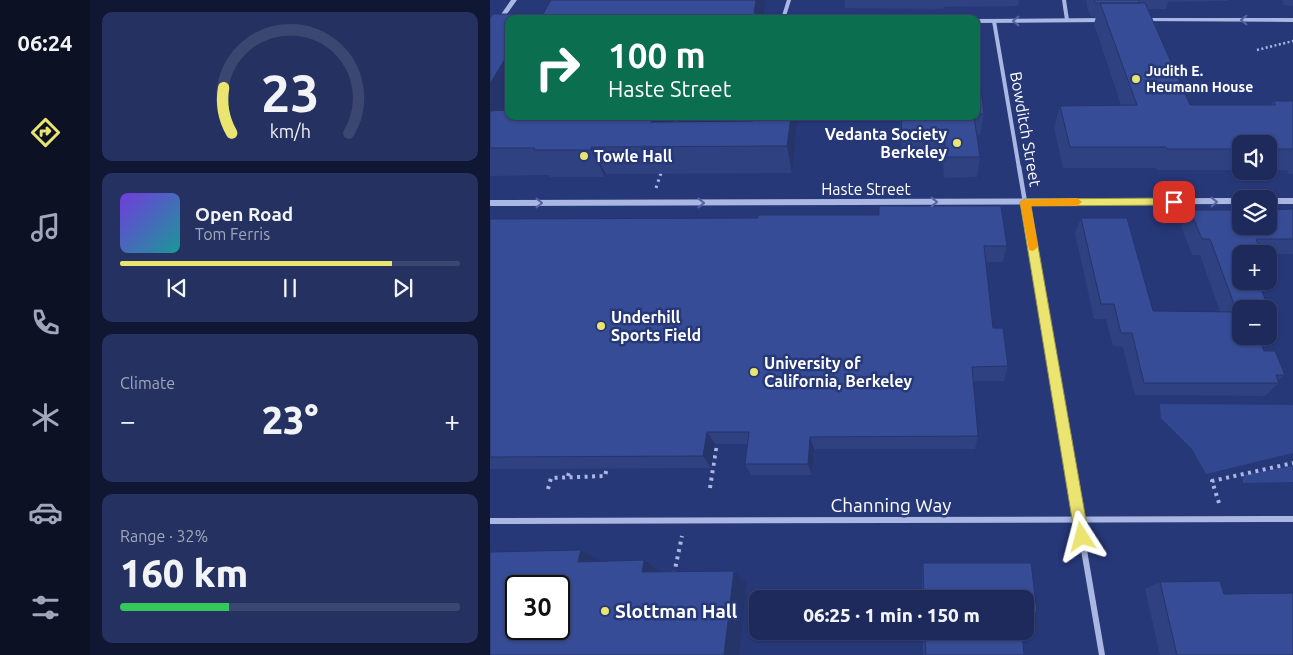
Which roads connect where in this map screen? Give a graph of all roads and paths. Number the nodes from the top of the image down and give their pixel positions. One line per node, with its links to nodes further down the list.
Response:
1 (514, 0): 11 (street)
2 (788, 0): 4 (street)
3 (1064, 0): 5 (street)
4 (784, 15)
5 (1067, 20): 6 (street); 10 (street, one-way to 10)
6 (1113, 20)
7 (1130, 20): 8 (street, one-way to 7)
8 (1293, 20)
9 (980, 21): 10 (street)
10 (994, 21): 27 (street, Bowditch Street)
11 (497, 23): 12 (street); 13 (street); 14 (street)
12 (505, 23)
13 (490, 24)
14 (490, 34)
15 (1293, 41): 16 (path)
16 (1257, 50)
17 (677, 120): 21 (path)
18 (691, 120): 22 (path)
19 (750, 120): 20 (path)
20 (757, 126)
21 (674, 129)
22 (689, 129)
23 (663, 165): 29 (path)
24 (1232, 201): 27 (street, Haste Street, one-way to 24)
25 (1277, 201): 26 (street)
26 (1293, 201)
27 (1025, 202): 29 (street, Haste Street, one-way to 27); 39 (street, Bowditch Street)
28 (490, 203): 29 (street, Haste Street, one-way to 29)
29 (651, 203)
30 (717, 439): 35 (path)
31 (1293, 463): 40 (path)
32 (570, 468): 34 (path)
33 (607, 468): 34 (path)
34 (568, 476): 36 (path)
35 (710, 488)
36 (548, 489)
37 (1293, 519): 40 (street, Channing Way)
38 (685, 520): 39 (street, Channing Way); 41 (street, Channing Way); 42 (path)
39 (1080, 520): 40 (street, Channing Way); 43 (street, Bowditch Street)
40 (1223, 520)
41 (490, 521)
42 (673, 580)
43 (1102, 655)

